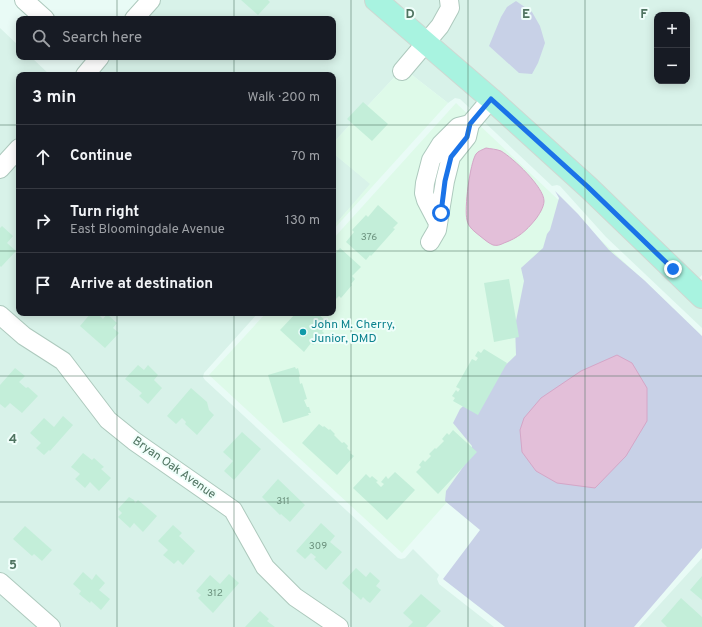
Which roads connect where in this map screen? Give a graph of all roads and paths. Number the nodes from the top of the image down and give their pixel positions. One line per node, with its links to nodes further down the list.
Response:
1 (24, 0): 5 (street)
2 (151, 0): 6 (street)
3 (376, 0): 7 (main road)
4 (449, 0): 7 (street)
5 (43, 16)
6 (137, 16)
7 (426, 43): 8 (street); 9 (main road)
8 (402, 71)
9 (491, 99): 12 (street); 13 (main road)
10 (16, 151): 11 (street)
11 (0, 169)
12 (430, 242)
13 (702, 297)
14 (0, 315): 17 (street, Bryan Oak Avenue)
15 (0, 582): 16 (street)
16 (51, 627)
17 (339, 627)

